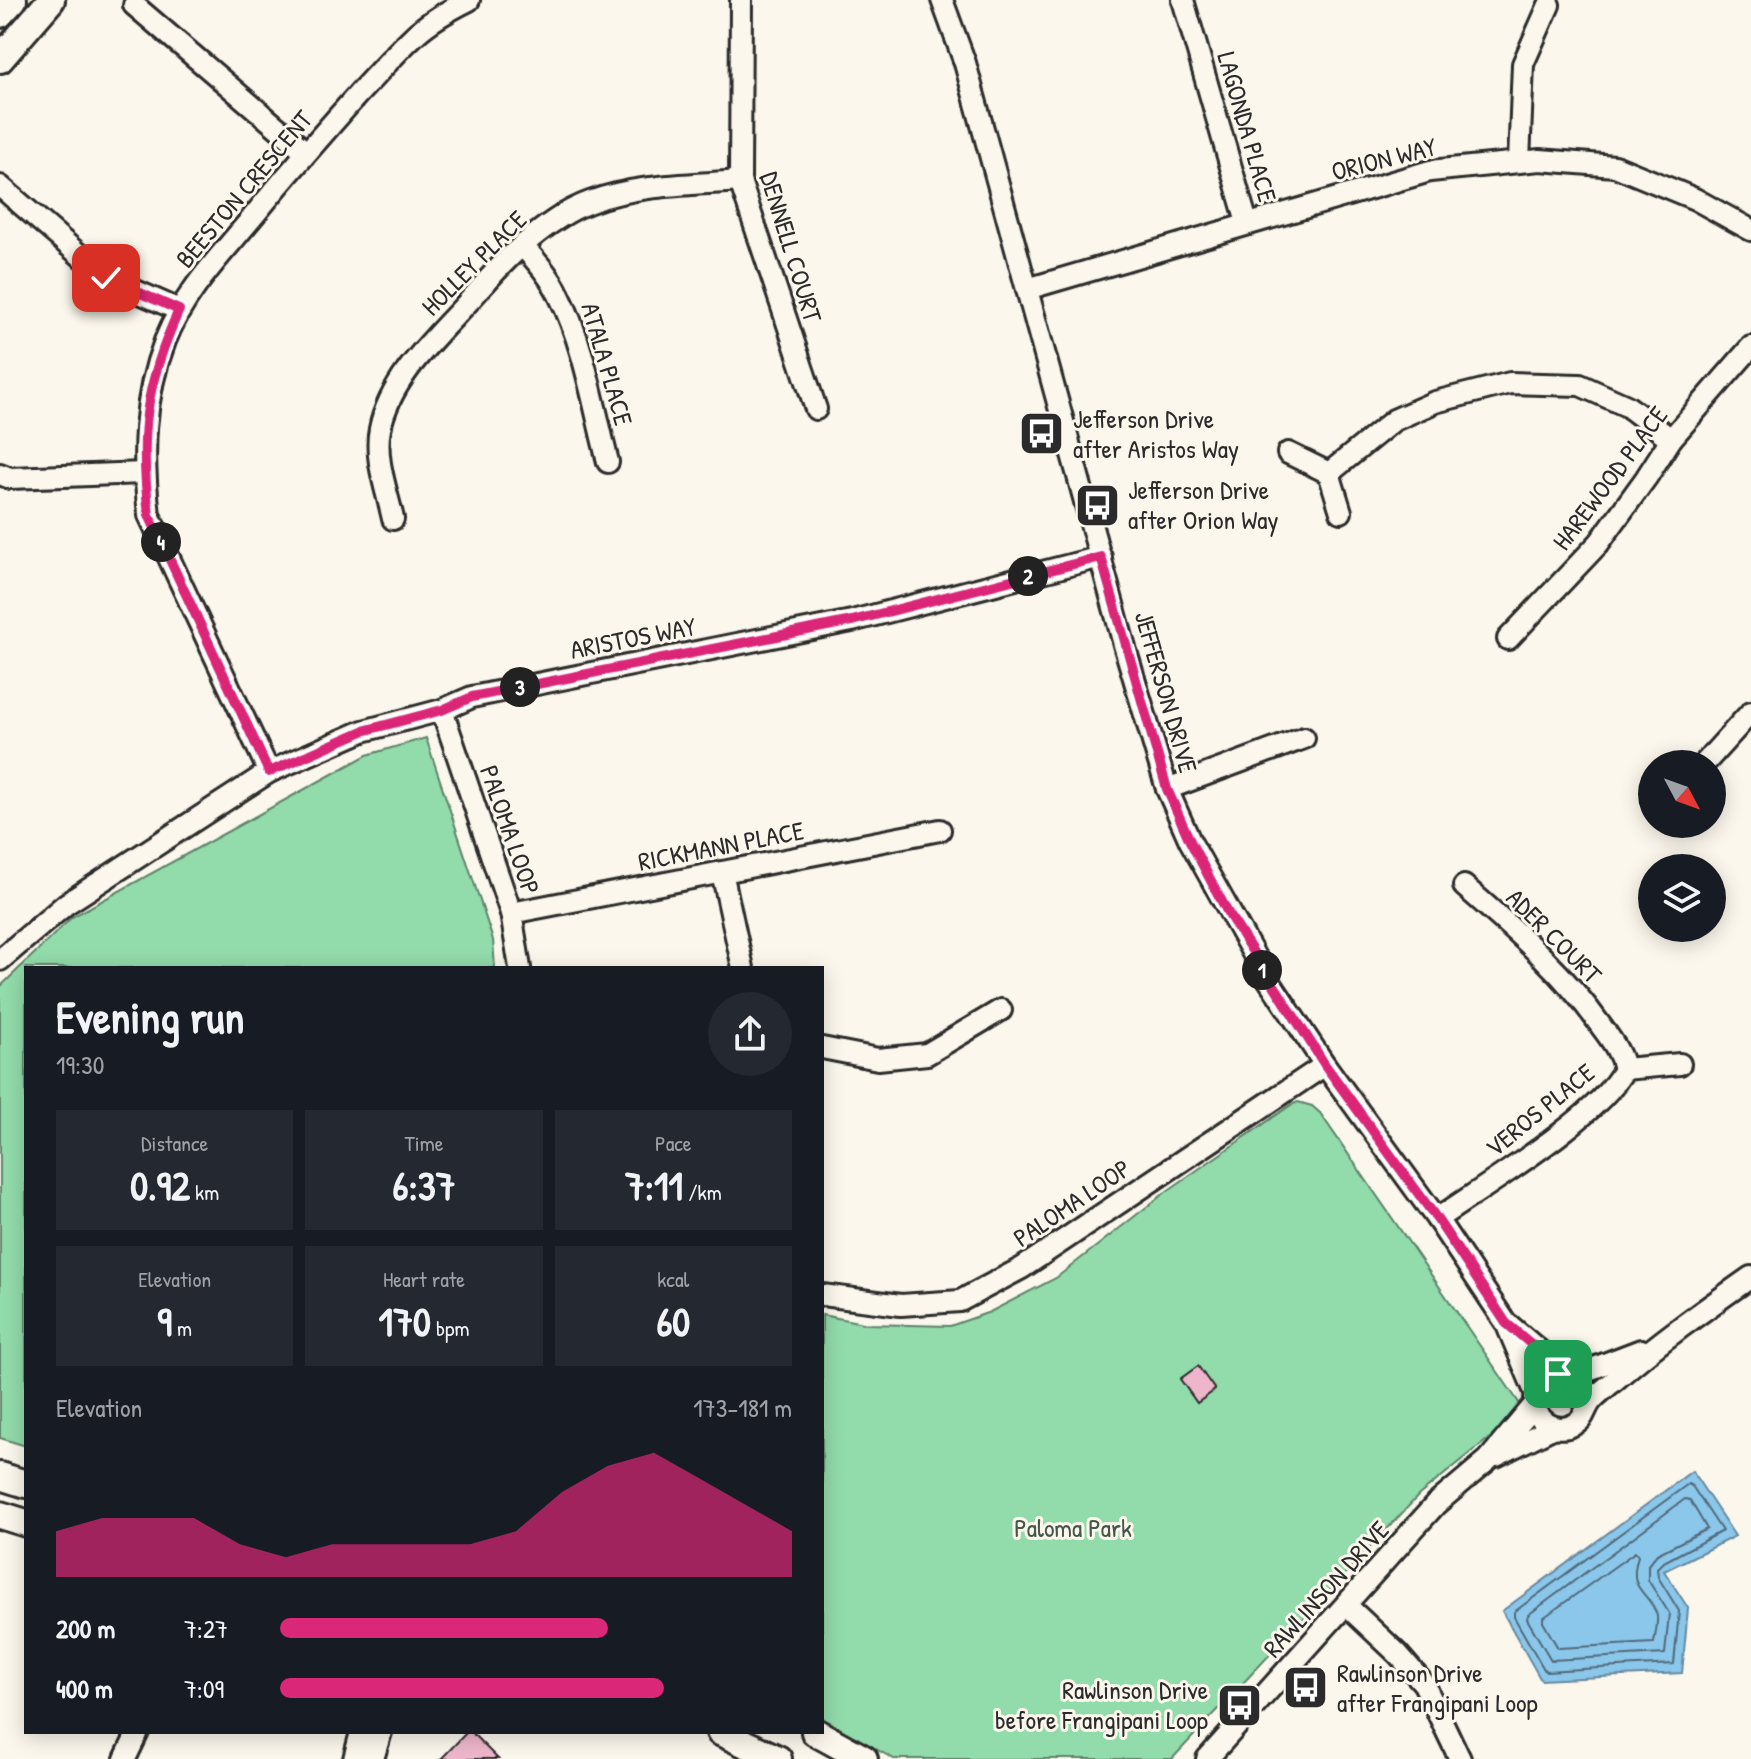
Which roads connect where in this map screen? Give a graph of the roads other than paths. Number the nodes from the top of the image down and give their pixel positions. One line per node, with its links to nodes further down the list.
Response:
1 (13, 0): 10 (main road)
2 (51, 0): 11 (main road)
3 (469, 0): 8 (street, BEESTON CRESCENT)
4 (741, 0): 14 (street, DENNELL COURT)
5 (942, 0): 19 (street, JEFFERSON DRIVE)
6 (1183, 0): 16 (street, LAGONDA PLACE)
7 (134, 5): 12 (street)
8 (446, 5): 12 (street, BEESTON CRESCENT)
9 (1549, 5): 13 (street)
10 (0, 14)
11 (0, 59)
12 (306, 152): 20 (street, BEESTON CRESCENT)
13 (1519, 162): 16 (street, ORION WAY); 17 (street, ORION WAY)
14 (740, 181): 18 (street, HOLLEY PLACE); 22 (street, DENNELL COURT)
15 (0, 186): 20 (street)
16 (1247, 223): 19 (street, ORION WAY)
17 (1751, 230)
18 (522, 245): 25 (street, ATALA PLACE); 30 (street, HOLLEY PLACE)
19 (1027, 289): 31 (street, JEFFERSON DRIVE)
20 (179, 310): 26 (street, BEESTON CRESCENT)
21 (1751, 347): 23 (street, HAREWOOD PLACE)
22 (816, 409)
23 (1671, 439): 27 (street); 32 (street, HAREWOOD PLACE)
24 (1288, 453): 27 (street)
25 (608, 462)
26 (144, 473): 28 (street); 37 (street, BEESTON CRESCENT)
27 (1329, 473): 29 (street)
28 (0, 474)
29 (1341, 512)
30 (393, 519)
31 (1101, 557): 33 (street, ARISTOS WAY); 38 (street, JEFFERSON DRIVE)
32 (1508, 639)
33 (442, 710): 37 (street, ARISTOS WAY); 42 (street, PALOMA LOOP)
34 (1751, 712): 36 (street)
35 (1304, 738): 38 (street)
36 (1717, 750)
37 (269, 772): 43 (street, ARISTOS WAY)
38 (1167, 789): 49 (street, JEFFERSON DRIVE)
39 (940, 830): 40 (street, RICKMANN PLACE)
40 (722, 872): 42 (street, RICKMANN PLACE); 45 (street)
41 (1464, 886): 50 (street, ADER COURT)
42 (511, 913): 44 (street, PALOMA LOOP)
43 (0, 960)
44 (520, 966)
45 (743, 966)
46 (1001, 1010): 47 (street)
47 (824, 1048)
48 (1680, 1064): 50 (street, VEROS PLACE)
49 (1325, 1065): 51 (street, JEFFERSON DRIVE); 53 (street, PALOMA LOOP)
50 (1624, 1069): 51 (street, VEROS PLACE)
51 (1437, 1219): 54 (street, JEFFERSON DRIVE)
52 (1751, 1277): 55 (street, RAWLINSON DRIVE)
53 (824, 1295)
54 (1506, 1323): 56 (street, JEFFERSON DRIVE); 57 (street, JEFFERSON DRIVE)
55 (1656, 1344): 56 (street, RAWLINSON DRIVE); 58 (street, RAWLINSON DRIVE)
56 (1571, 1376): 57 (street, RAWLINSON DRIVE); 58 (street)
57 (1535, 1399): 59 (street); 60 (street, RAWLINSON DRIVE)
58 (1589, 1403): 59 (street, RAWLINSON DRIVE)
59 (1554, 1427): 60 (street, RAWLINSON DRIVE)
60 (1488, 1460): 65 (street, RAWLINSON DRIVE)
61 (0, 1476): 62 (main road)
62 (24, 1483)
63 (0, 1515): 64 (main road)
64 (24, 1522)
65 (1346, 1605): 76 (street, RAWLINSON DRIVE); 77 (street)
66 (137, 1734): 71 (street)
67 (360, 1734): 72 (street)
68 (380, 1734): 73 (street)
69 (724, 1734): 74 (main road)
70 (819, 1734): 75 (main road)
71 (125, 1759)
72 (354, 1759)
73 (373, 1759)
74 (778, 1759)
75 (864, 1759)
76 (1207, 1759)
77 (1460, 1759)

